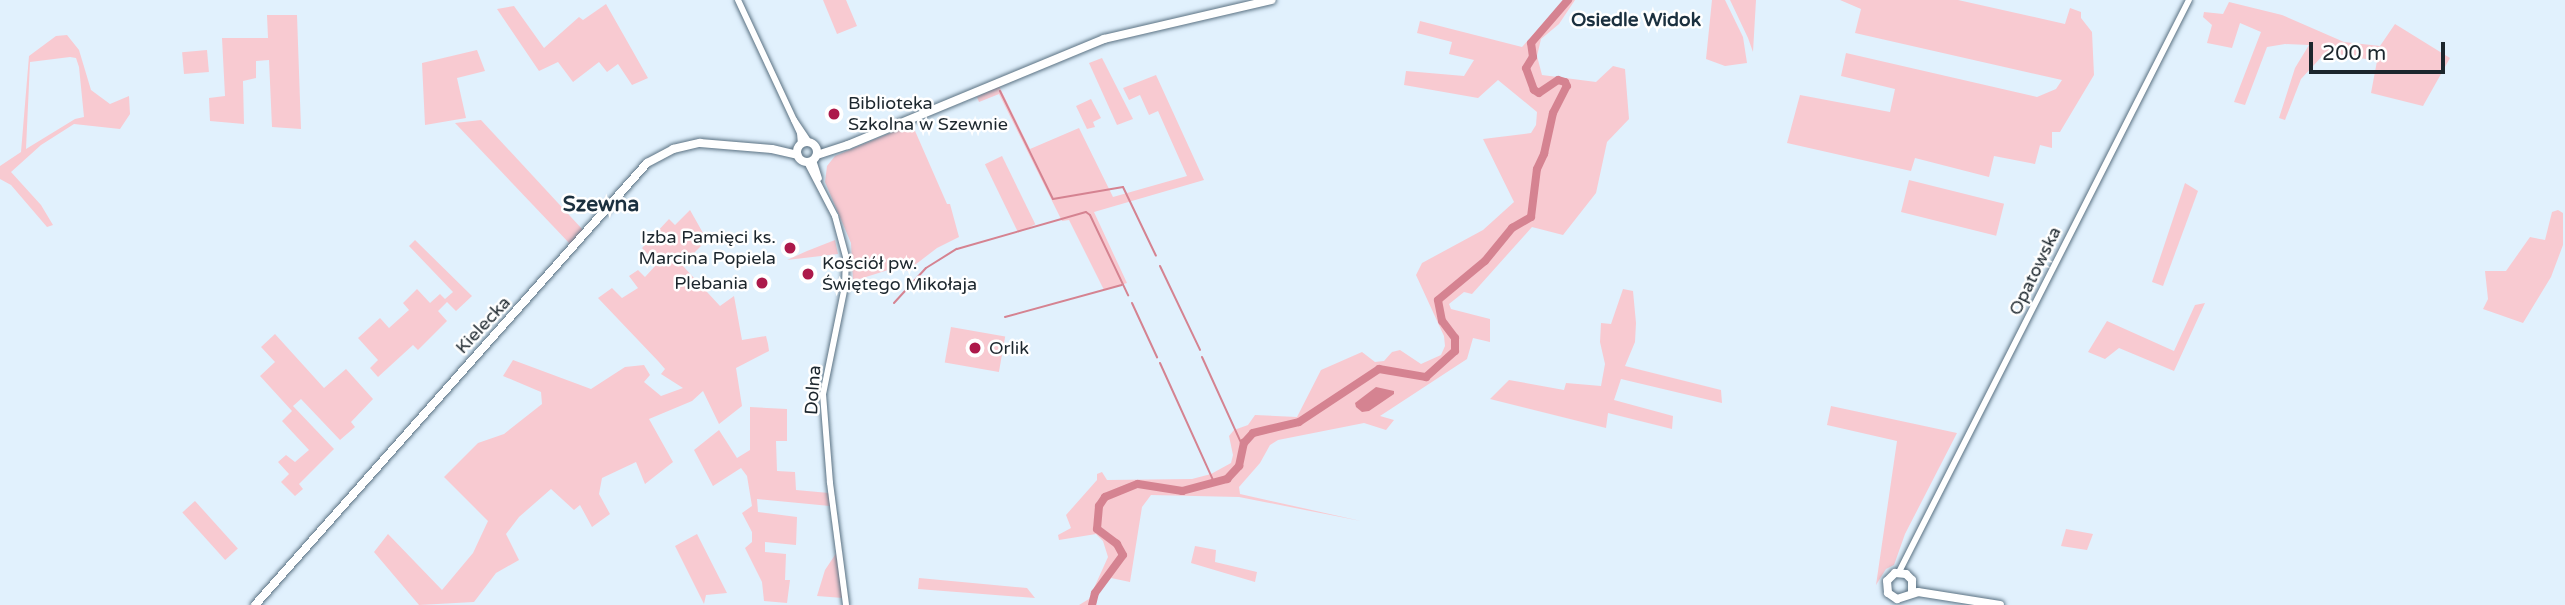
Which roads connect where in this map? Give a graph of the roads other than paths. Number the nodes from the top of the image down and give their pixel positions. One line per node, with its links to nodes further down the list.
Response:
1 (738, 0): 4 (street)
2 (1272, 0): 5 (main road)
3 (2189, 0): 6 (street, Opatowska)
4 (801, 147): 5 (main road); 5 (main road); 8 (main road, Kielecka)
5 (813, 157): 9 (street, Dolna)
6 (1908, 581): 7 (main road); 7 (main road); 10 (main road)
7 (1897, 602)
8 (255, 605)
9 (846, 605)
10 (1998, 605)

